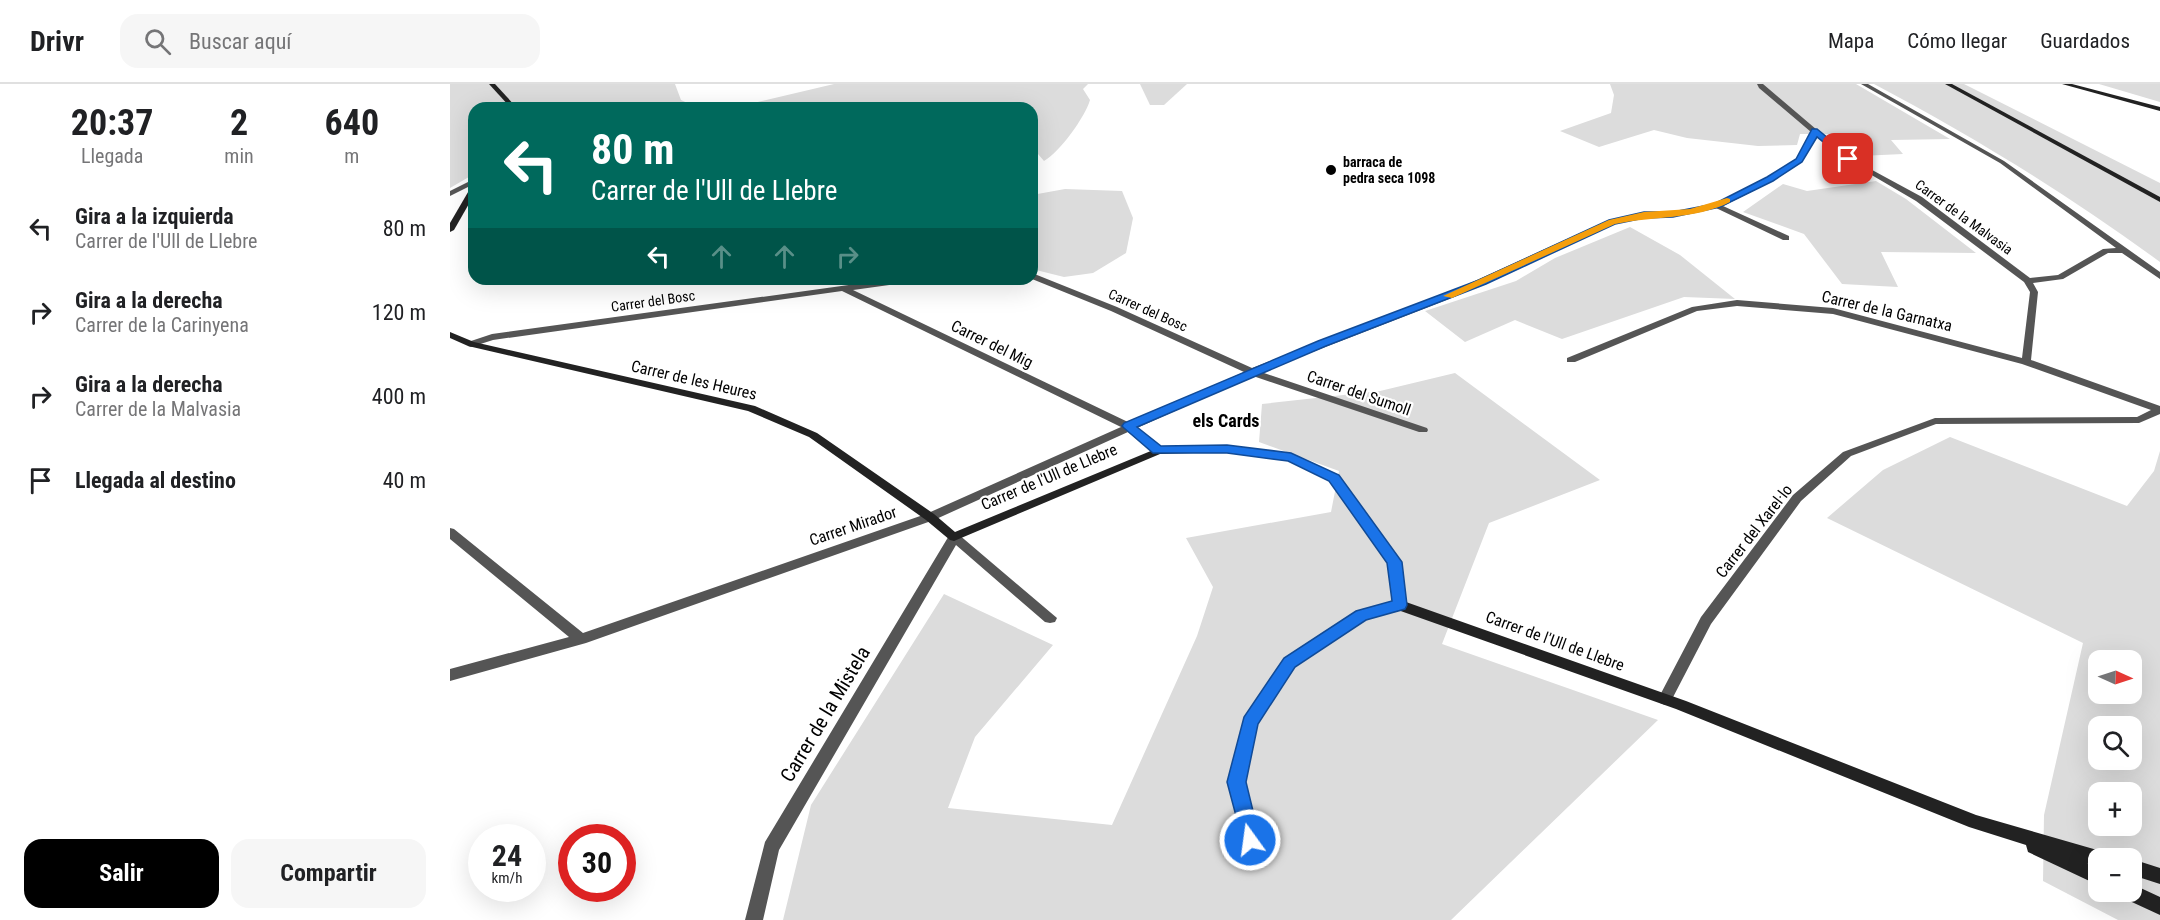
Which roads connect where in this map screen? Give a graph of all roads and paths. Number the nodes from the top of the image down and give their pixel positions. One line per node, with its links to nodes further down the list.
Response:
1 (492, 84): 6 (street)
2 (1760, 84): 8 (street, Carrer de la Malvasia)
3 (1864, 84): 16 (street)
4 (1948, 84): 12 (street)
5 (2065, 84): 7 (street)
6 (508, 102)
7 (2160, 109)
8 (1814, 131): 13 (street, Carrer Mirador); 19 (street, Carrer de la Malvasia)
9 (468, 184): 10 (street)
10 (450, 194)
11 (468, 199): 14 (street)
12 (2160, 200)
13 (1717, 206): 15 (street); 26 (street, Carrer Mirador)
14 (450, 230)
15 (1786, 238)
16 (2126, 250): 17 (street); 19 (street)
17 (2160, 276)
18 (1038, 278): 26 (street, Carrer del Bosc)
19 (2028, 281): 25 (street)
20 (871, 285): 21 (street, Carrer del Bosc)
21 (844, 289): 23 (street, Carrer del Bosc); 28 (street, Carrer del Mig)
22 (450, 335): 23 (street, Carrer de les Heures)
23 (471, 344): 31 (street, Carrer de les Heures)
24 (1571, 360): 25 (street, Carrer de la Garnatxa)
25 (2026, 362): 27 (street, Carrer de la Garnatxa)
26 (1252, 372): 28 (street, Carrer Mirador); 29 (street, Carrer del Sumoll)
27 (2160, 410): 38 (street, Carrer del Xarel·lo)
28 (1128, 426): 30 (street, Carrer de l'Ull de Llebre); 31 (street, Carrer Mirador)
29 (1423, 430)
30 (1158, 450): 33 (street, Carrer de l'Ull de Llebre); 34 (street, Carrer de l'Ull de Llebre)
31 (930, 516): 33 (street, Carrer de les Heures); 36 (street, Carrer Mirador)
32 (450, 532): 36 (street)
33 (954, 537): 35 (street, Carrer de les Heures); 47 (street, Carrer de la Mistela)
34 (1400, 605): 38 (street, Carrer de l'Ull de Llebre); 40 (street)
35 (1050, 618)
36 (581, 639): 37 (street, Carrer Mirador)
37 (450, 675)
38 (1665, 699): 39 (street, Carrer de l'Ull de Llebre)
39 (2003, 832): 41 (street); 43 (street)
40 (1250, 840)
41 (2088, 855)
42 (2142, 870): 44 (street)
43 (2088, 872)
44 (2160, 876)
45 (2142, 898): 46 (street)
46 (2160, 906)
47 (754, 920)

